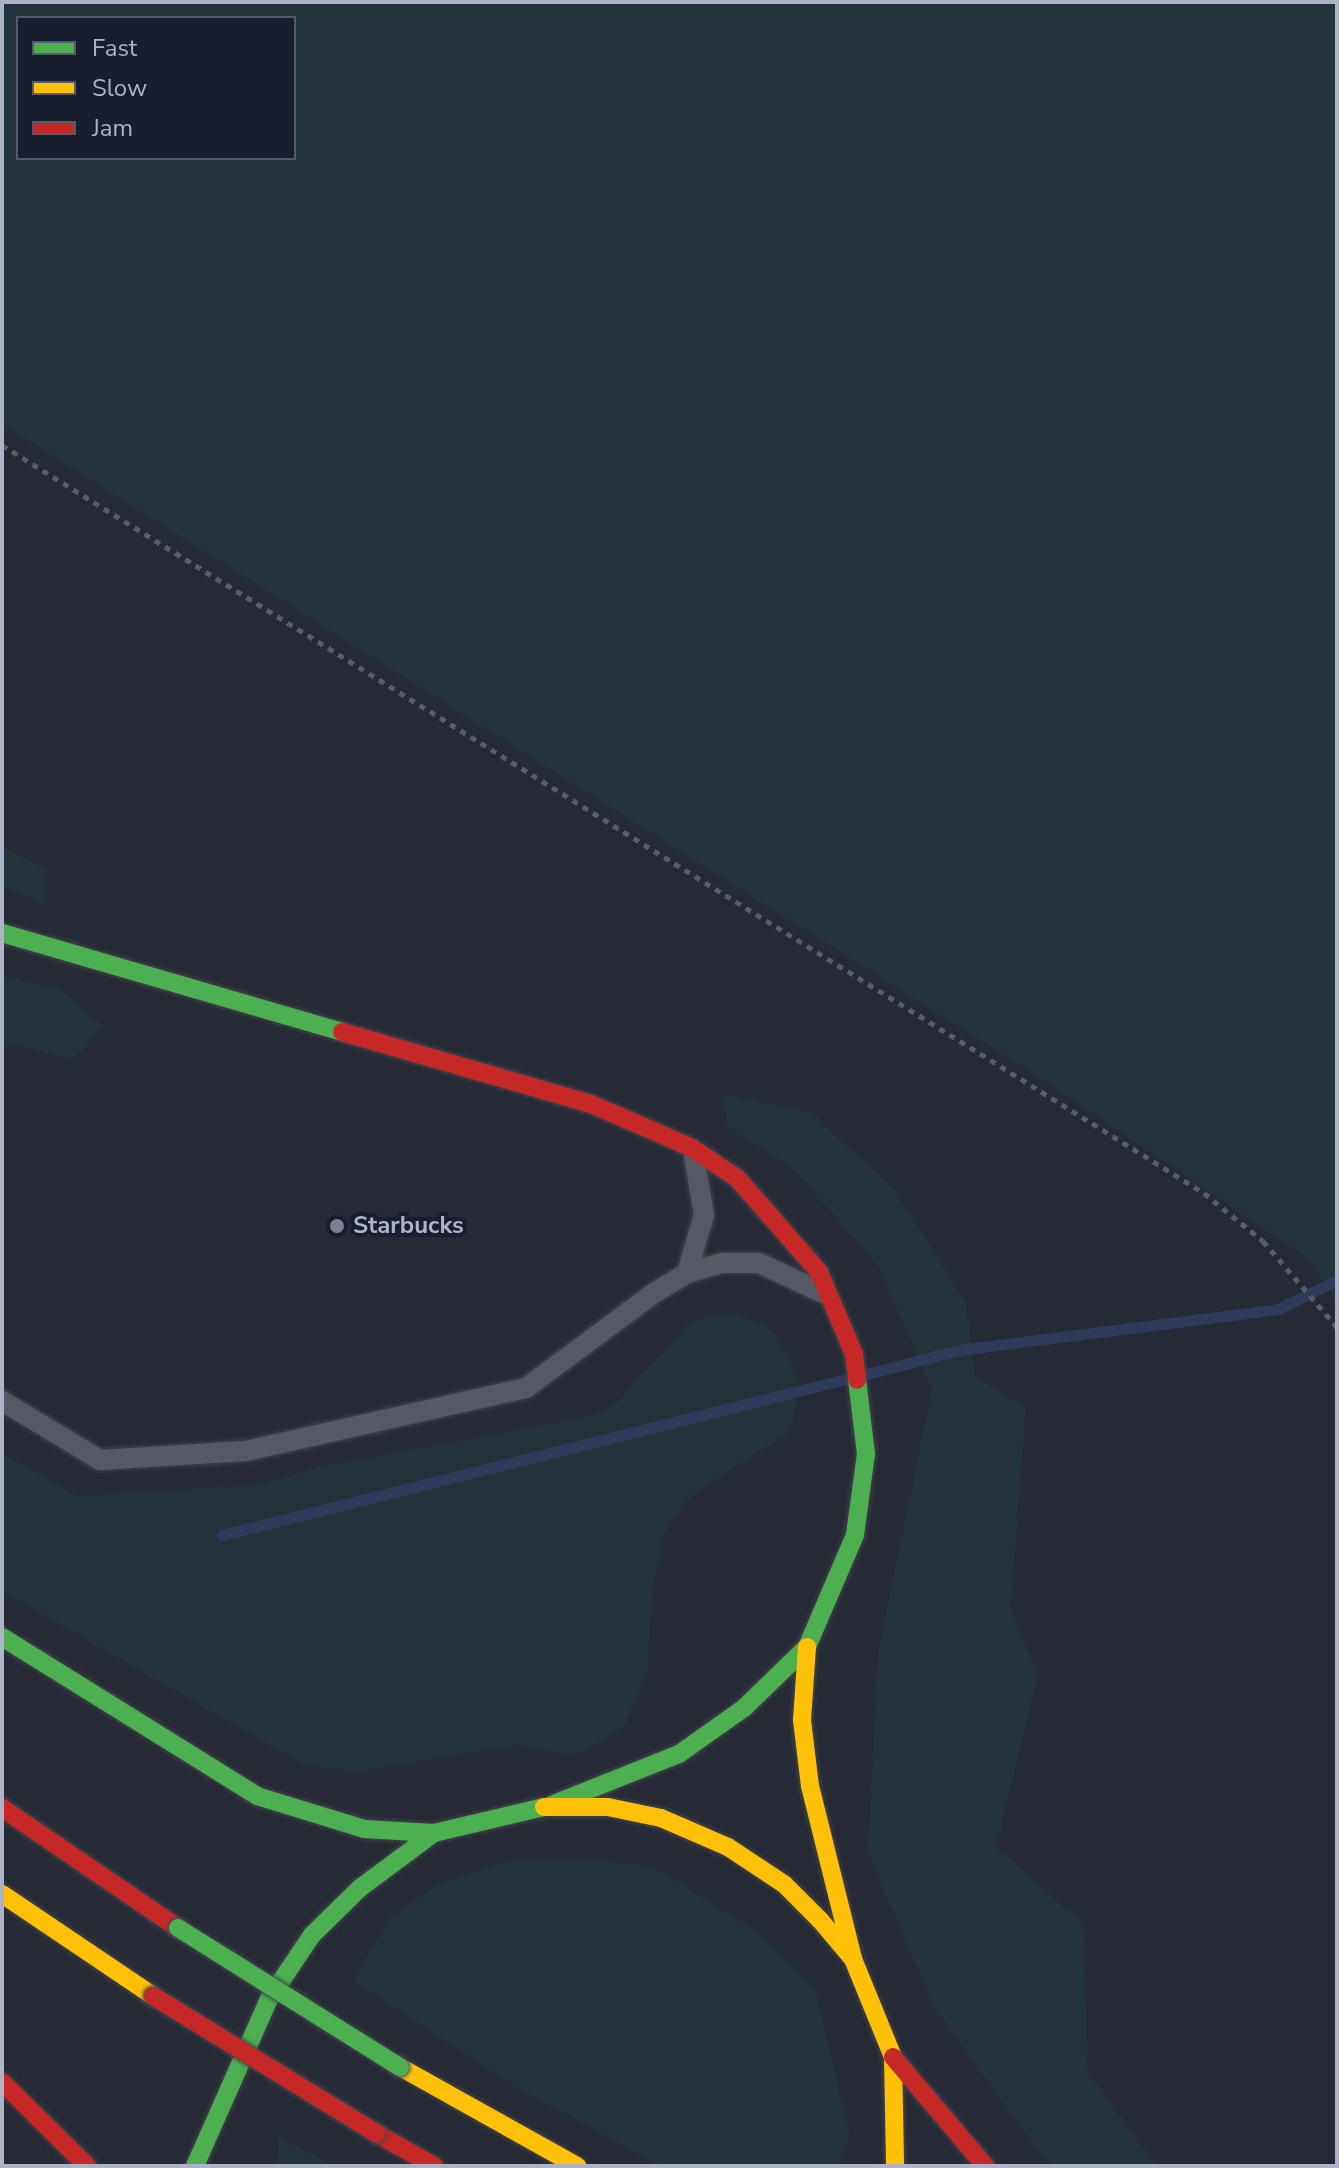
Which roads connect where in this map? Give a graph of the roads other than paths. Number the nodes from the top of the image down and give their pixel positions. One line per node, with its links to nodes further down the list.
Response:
1 (2, 933): 2 (main road)
2 (692, 1148): 3 (lane); 4 (main road)
3 (687, 1273): 4 (lane); 5 (lane)
4 (829, 1295): 7 (main road)
5 (2, 1401)
6 (2, 1637): 10 (main road)
7 (807, 1647): 8 (main road); 12 (main road)
8 (549, 1806): 10 (main road); 12 (main road)
9 (2, 1808): 18 (main road, bridge)
10 (434, 1833): 16 (main road)
11 (2, 1894): 17 (main road, bridge)
12 (853, 1959): 13 (main road)
13 (893, 2057): 19 (main road); 20 (main road)
14 (2, 2082): 15 (main road)
15 (87, 2166)
16 (195, 2166)
17 (434, 2166)
18 (577, 2166)
19 (895, 2166)
20 (985, 2166)

